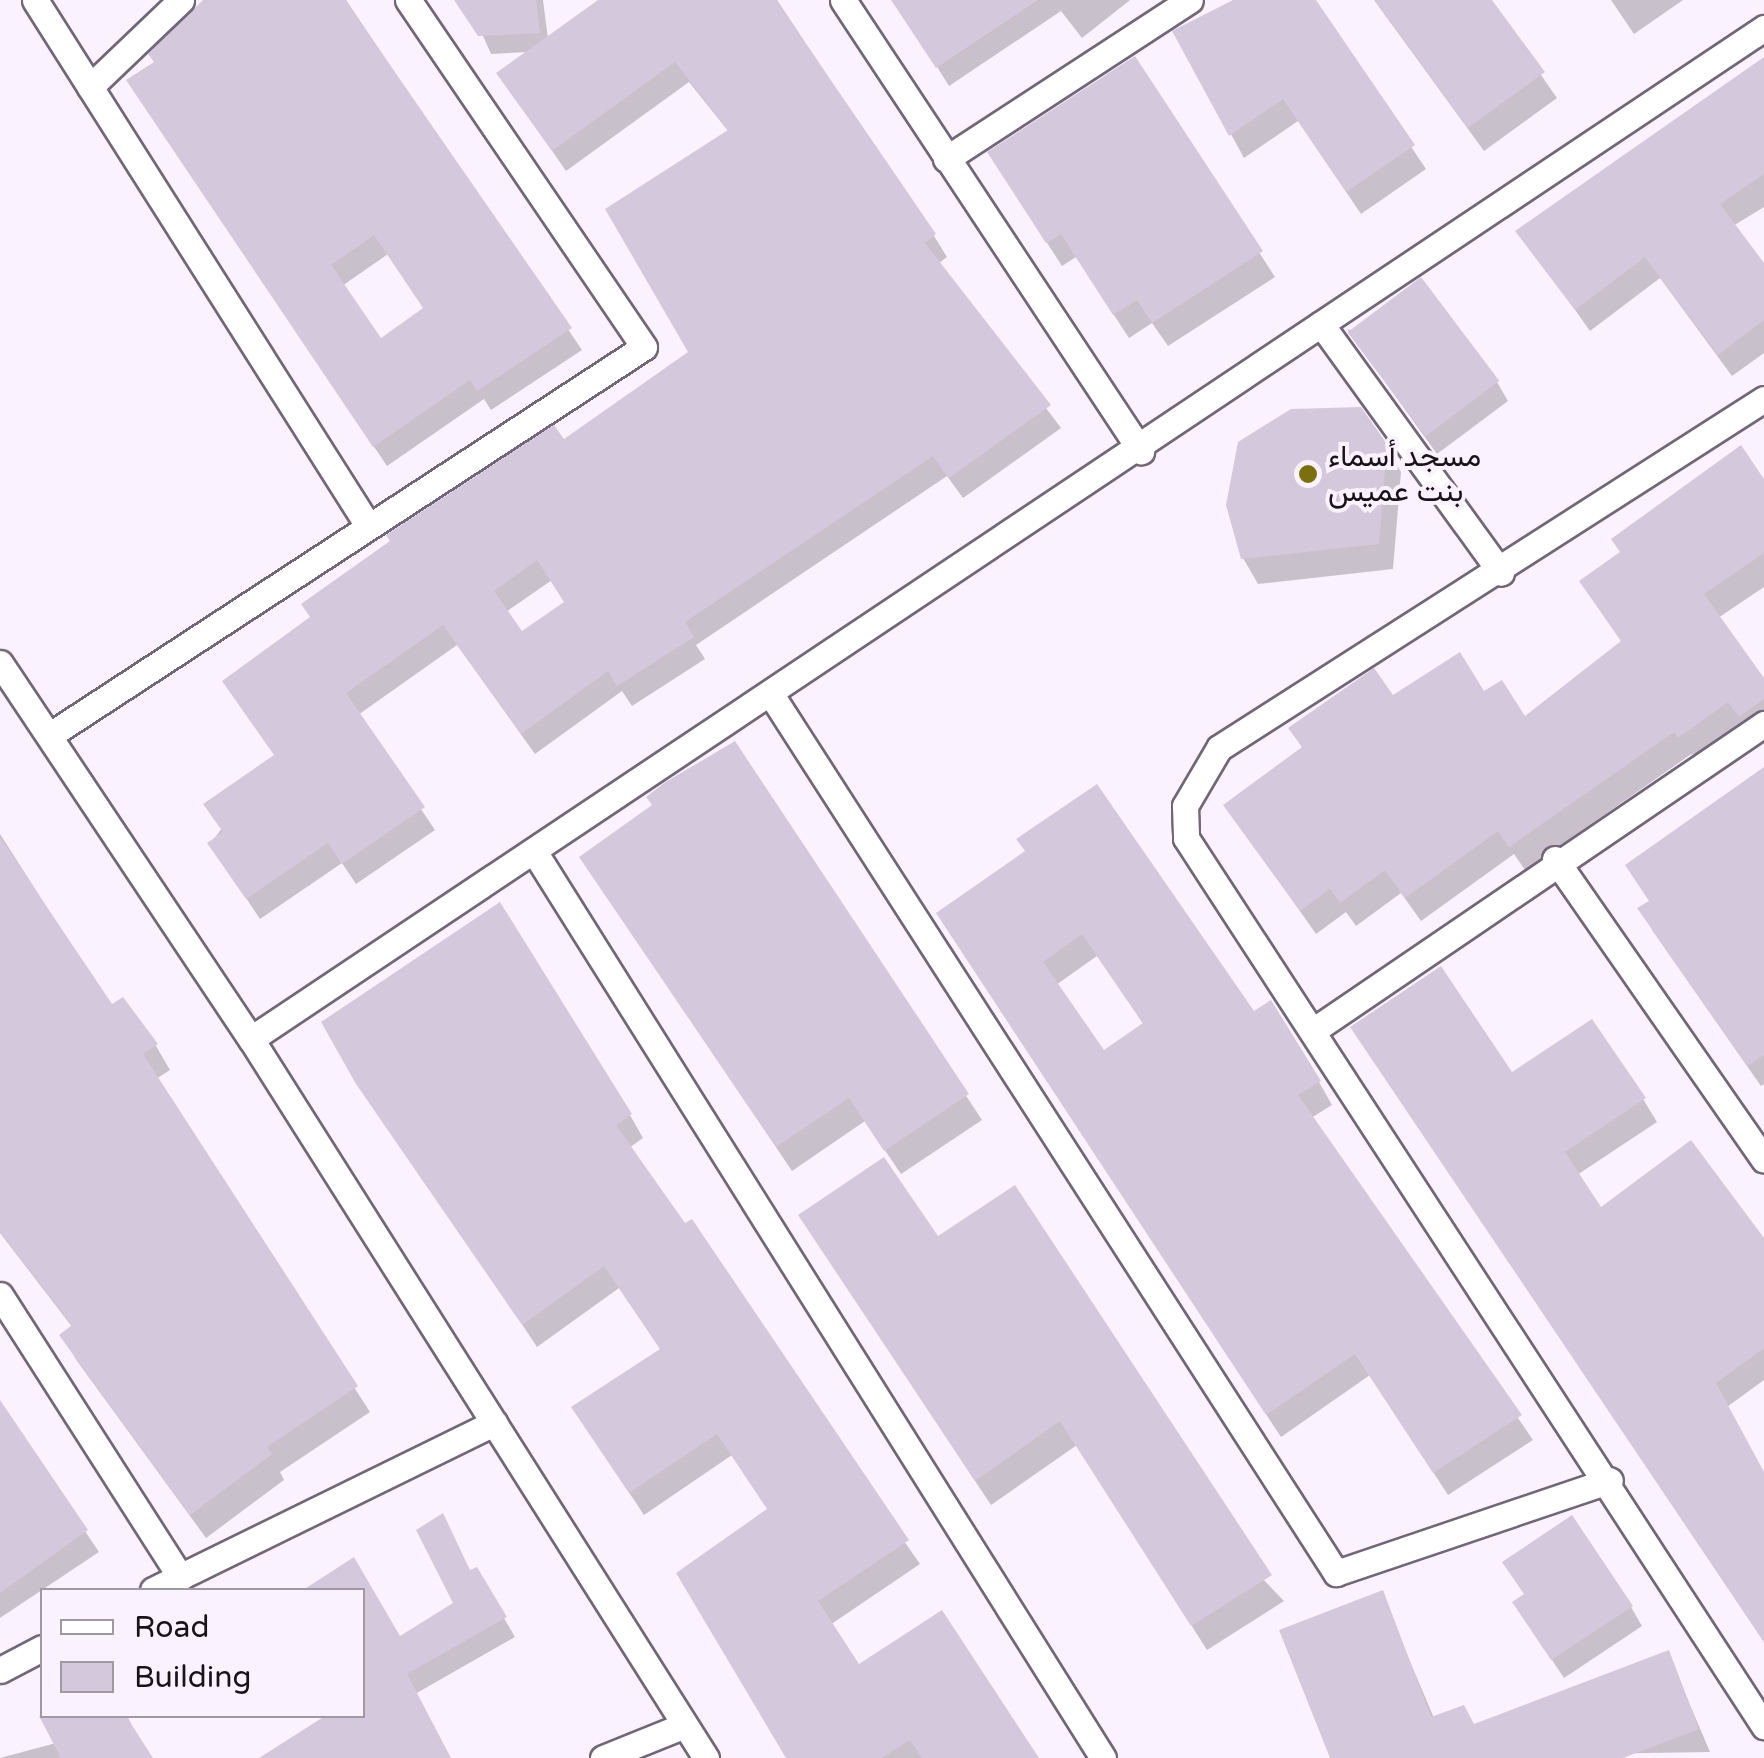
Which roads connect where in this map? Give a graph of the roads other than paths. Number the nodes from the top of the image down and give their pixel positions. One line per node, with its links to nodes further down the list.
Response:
1 (35, 0): 7 (street)
2 (181, 0): 7 (street)
3 (408, 0): 12 (street)
4 (843, 0): 8 (street)
5 (1190, 0): 8 (street)
6 (1764, 28): 9 (street)
7 (90, 86): 12 (street)
8 (946, 160): 11 (street)
9 (1321, 324): 11 (street); 13 (street)
10 (1764, 400): 13 (street)
11 (1141, 451): 15 (street)
12 (366, 524): 17 (street)
13 (1501, 574): 20 (street)
14 (0, 663): 17 (street)
15 (772, 696): 18 (street); 26 (street)
16 (1764, 724): 19 (street)
17 (50, 735): 21 (street)
18 (537, 856): 21 (street); 35 (street)
19 (1554, 859): 20 (street); 22 (street)
20 (1317, 1028): 26 (street)
21 (251, 1039): 25 (street)
22 (1757, 1132): 23 (street)
23 (1764, 1160)
24 (0, 1296): 27 (street)
25 (494, 1422): 27 (street); 31 (street)
26 (1610, 1480): 32 (street)
27 (180, 1577): 28 (street)
28 (157, 1588)
29 (40, 1649): 30 (street)
30 (0, 1670)
31 (685, 1725): 33 (street); 34 (street)
32 (1764, 1726)
33 (603, 1758)
34 (706, 1758)
35 (1103, 1758)

